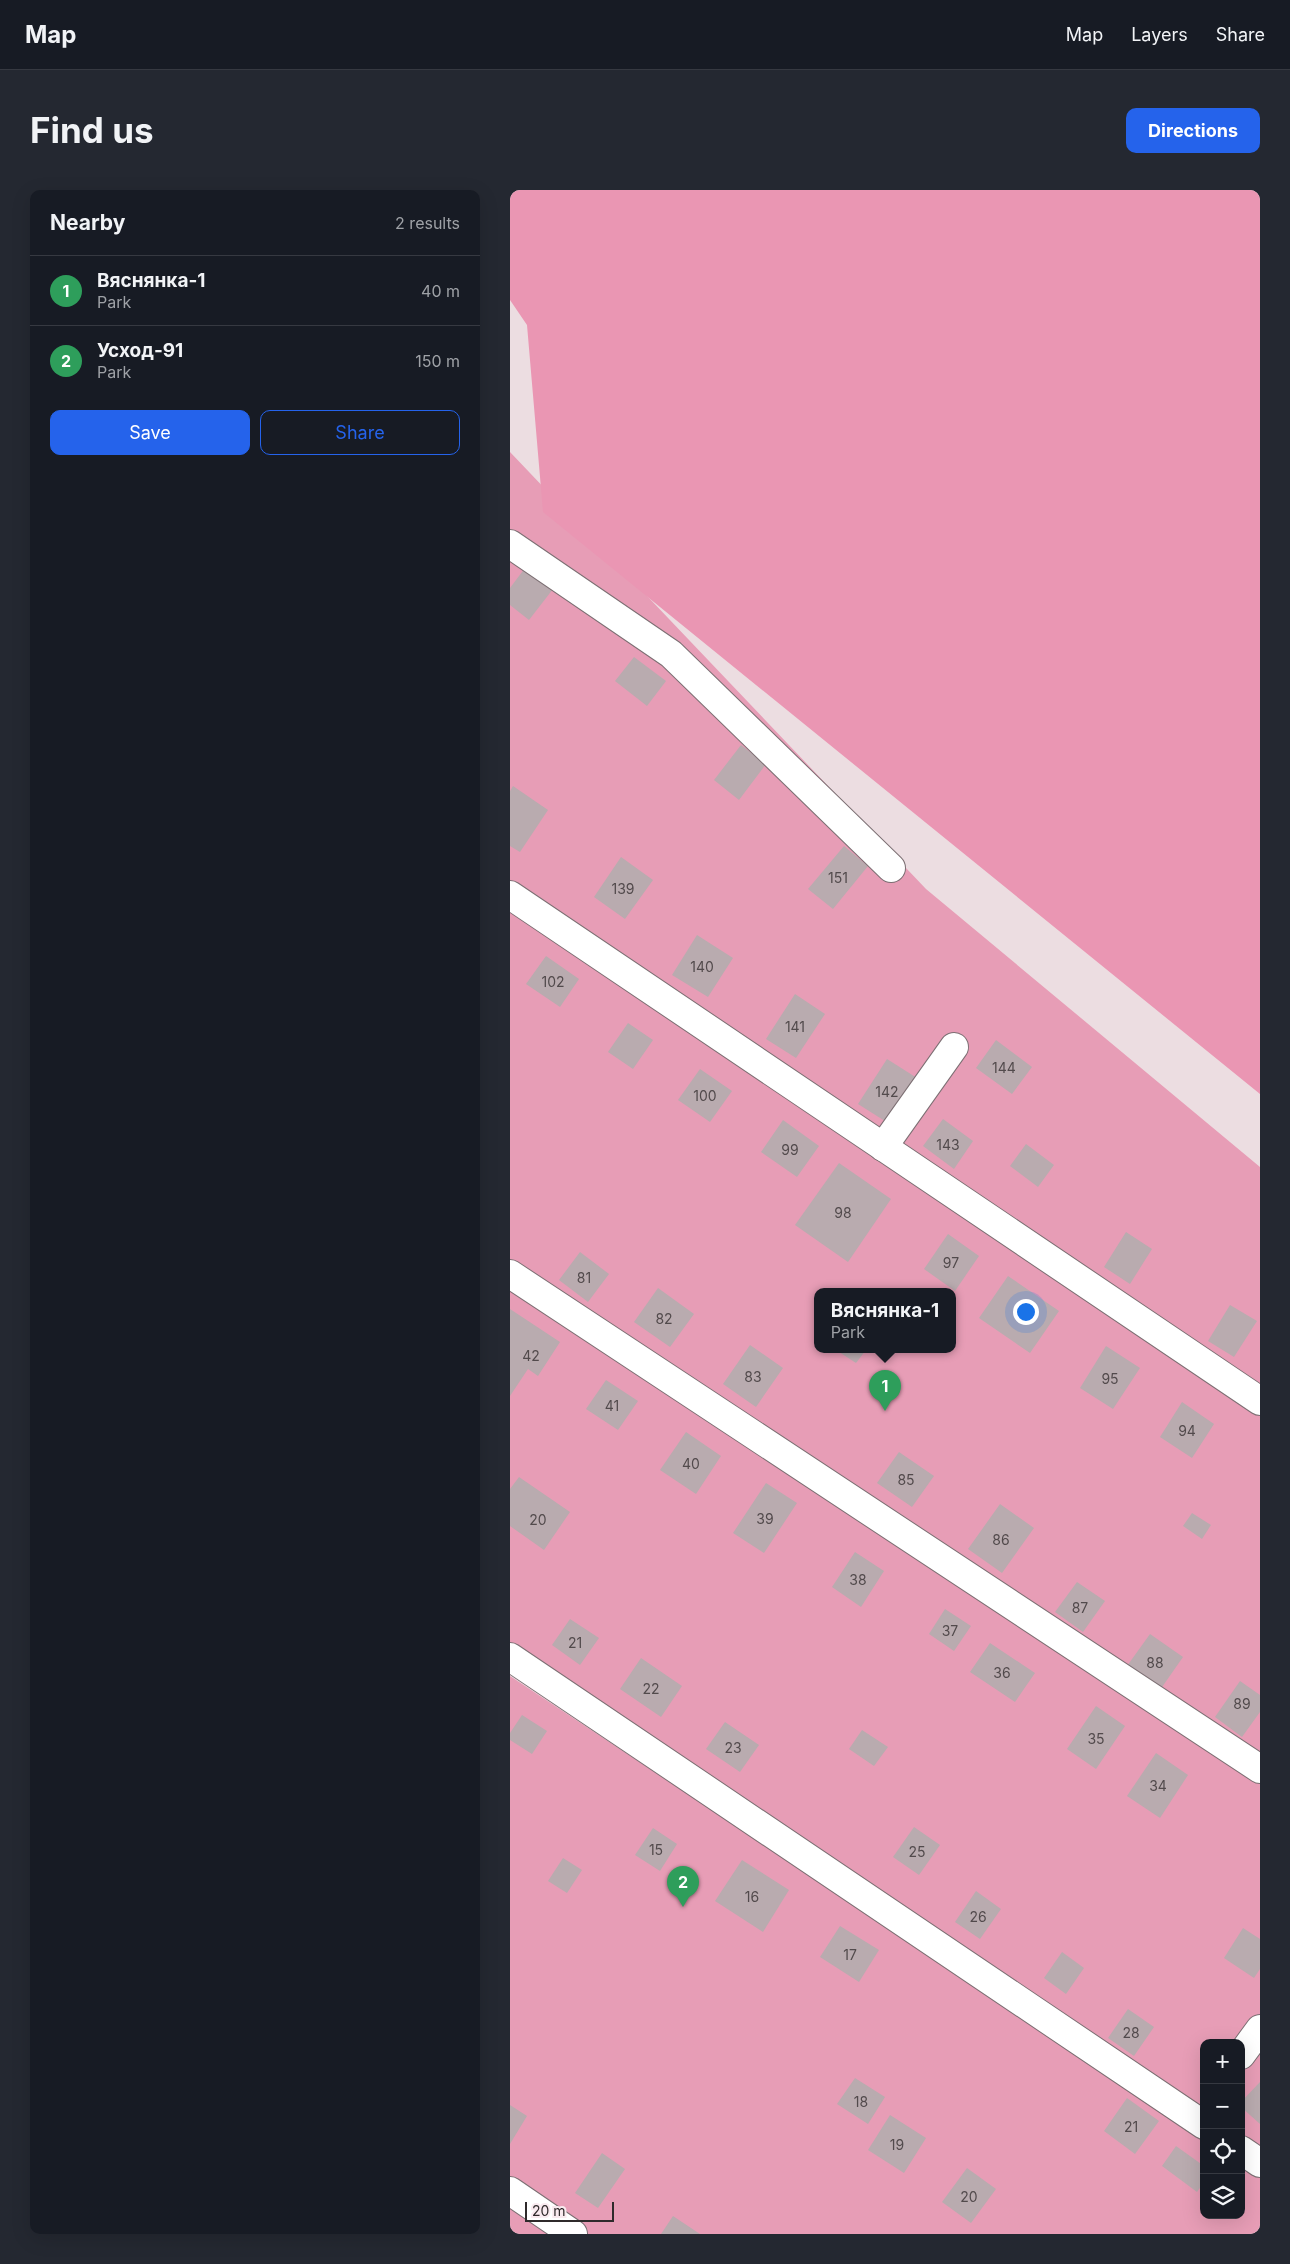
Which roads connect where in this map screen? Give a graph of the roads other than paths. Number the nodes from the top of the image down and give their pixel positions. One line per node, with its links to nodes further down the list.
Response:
1 (510, 544): 2 (lane)
2 (891, 868)
3 (510, 895): 5 (lane)
4 (954, 1047): 5 (lane)
5 (883, 1147): 7 (lane)
6 (510, 1274): 9 (lane)
7 (1260, 1401)
8 (510, 1657): 12 (lane)
9 (1260, 1768)
10 (1260, 2029): 11 (lane)
11 (1245, 2050)
12 (1200, 2116)
13 (1245, 2153): 14 (lane)
14 (1260, 2163)
15 (510, 2191): 16 (lane)
16 (573, 2234)

